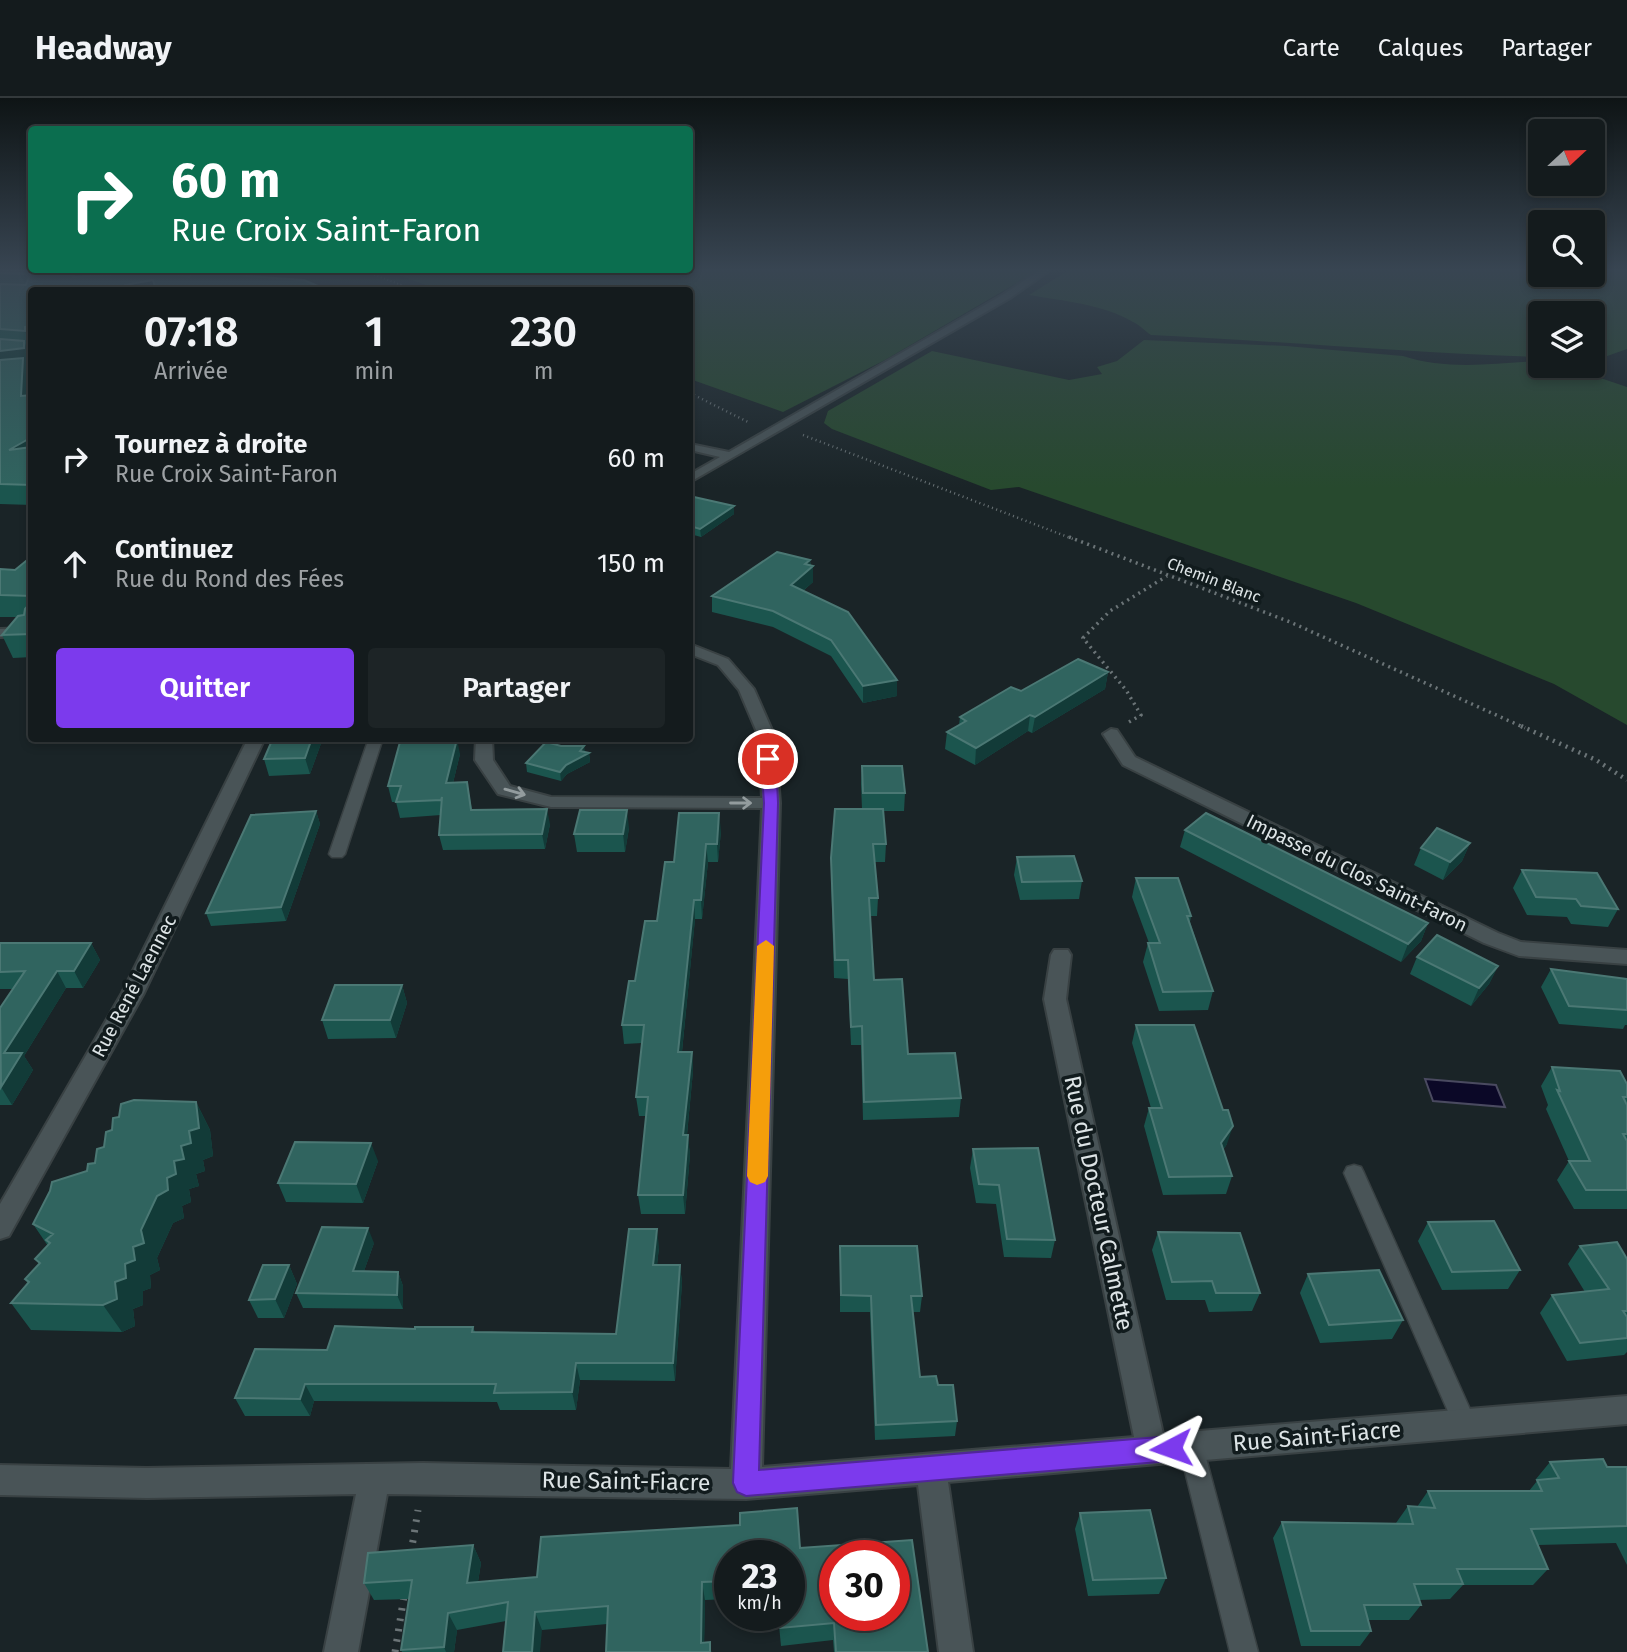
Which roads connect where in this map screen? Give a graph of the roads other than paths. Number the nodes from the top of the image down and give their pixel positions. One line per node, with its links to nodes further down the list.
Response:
1 (926, 343): 3 (street)
2 (693, 448): 3 (street)
3 (729, 455): 4 (street)
4 (693, 477)
5 (28, 632): 6 (street)
6 (0, 633)
7 (693, 650): 12 (street)
8 (1111, 734): 15 (street, Impasse du Clos Saint-Faron)
9 (255, 742): 17 (street, Rue René Laennec)
10 (375, 742): 13 (lane)
11 (484, 742): 12 (street, one-way to 12)
12 (771, 803): 25 (street)
13 (337, 854)
14 (1061, 956): 21 (street, Rue du Docteur Calmette)
15 (1627, 957)
16 (1353, 1173): 19 (lane)
17 (0, 1228)
18 (1627, 1410): 19 (street, Rue Saint-Fiacre)
19 (1465, 1424): 20 (street, Rue Saint-Fiacre)
20 (1191, 1447): 21 (street, Rue Saint-Fiacre); 28 (lane)
21 (1152, 1450): 22 (street, Rue Saint-Fiacre)
22 (931, 1468): 25 (street, Rue Saint-Fiacre); 27 (street)
23 (375, 1478): 24 (street, Rue Saint-Fiacre); 25 (street, Rue Saint-Fiacre); 26 (street)
24 (0, 1480)
25 (746, 1483)
26 (341, 1652)
27 (956, 1652)
28 (1244, 1652)

